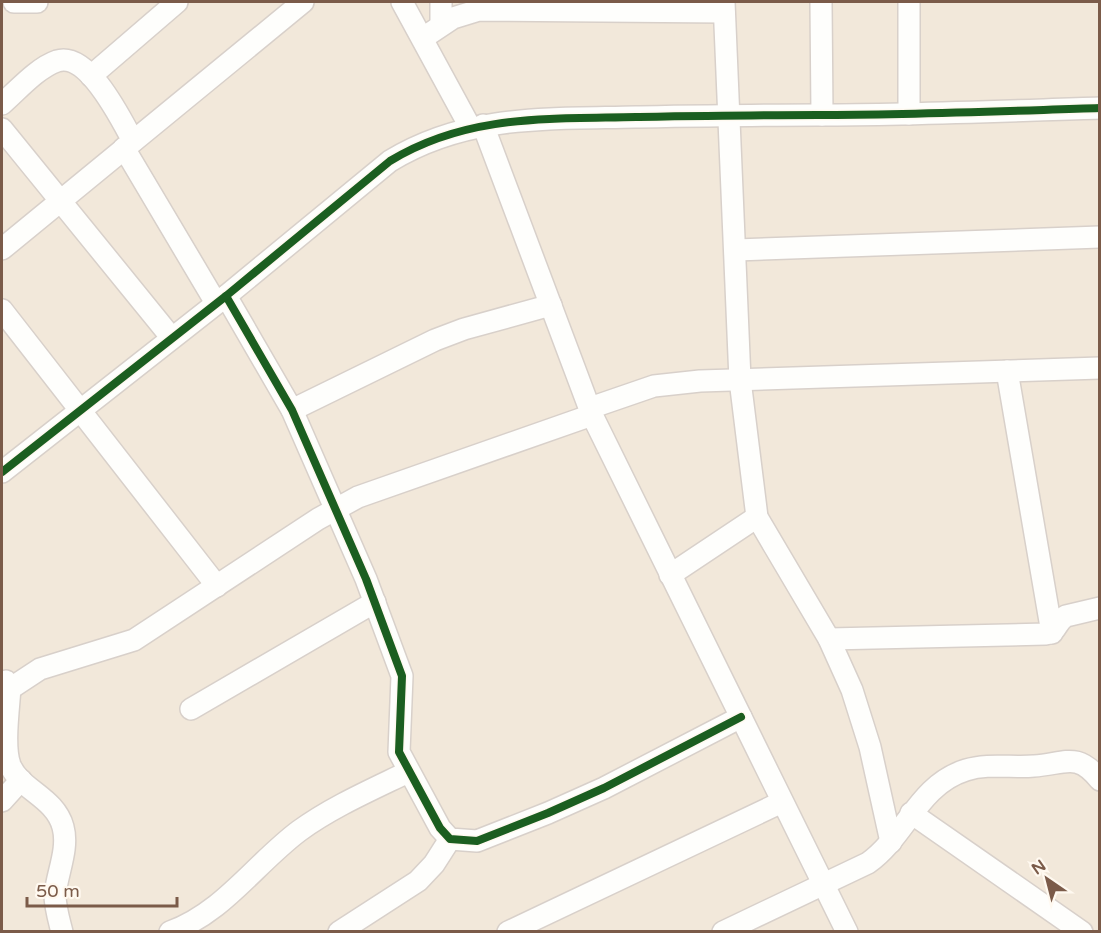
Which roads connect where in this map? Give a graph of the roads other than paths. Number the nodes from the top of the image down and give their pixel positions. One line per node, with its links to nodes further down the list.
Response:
1 (14, 2): 2 (street)
2 (38, 2)
3 (177, 2): 13 (street)
4 (303, 2): 21 (street)
5 (402, 2): 12 (street)
6 (441, 2): 11 (street)
7 (821, 2): 18 (street)
8 (909, 2): 16 (street)
9 (624, 7): 10 (street); 11 (street)
10 (724, 7): 17 (street)
11 (441, 25): 12 (street)
12 (423, 38): 19 (street)
13 (92, 76): 14 (street); 21 (street)
14 (2, 104)
15 (1100, 108): 16 (street)
16 (909, 114): 18 (street)
17 (727, 115): 18 (street); 19 (street); 25 (street)
18 (822, 115)
19 (477, 126): 26 (street); 27 (street)
20 (2, 129): 22 (street)
21 (129, 145): 22 (street); 26 (street)
22 (58, 202): 24 (street); 29 (street)
23 (1100, 237): 25 (street)
24 (2, 249)
25 (736, 250): 32 (street)
26 (221, 299): 29 (street); 34 (street)
27 (551, 305): 34 (street); 35 (street)
28 (2, 310): 33 (street)
29 (171, 337): 33 (street)
30 (1100, 368): 31 (street)
31 (1007, 371): 32 (street); 43 (street)
32 (740, 380): 35 (street); 38 (street)
33 (80, 408): 36 (street); 40 (street)
34 (292, 410): 37 (street)
35 (591, 411): 37 (street); 39 (street)
36 (2, 472)
37 (337, 507): 40 (street); 41 (street)
38 (757, 517): 39 (street); 44 (street)
39 (670, 575): 47 (street)
40 (216, 586): 45 (street)
41 (375, 602): 46 (street); 48 (street)
42 (1100, 608): 43 (street)
43 (1052, 633): 44 (street)
44 (829, 639): 55 (street)
45 (4, 686): 49 (street)
46 (191, 709)
47 (741, 717): 52 (street); 54 (street)
48 (408, 772): 54 (street); 58 (street)
49 (21, 780): 51 (street); 57 (street)
50 (1100, 780): 53 (street)
51 (2, 801)
52 (782, 802): 56 (street); 60 (street)
53 (911, 813): 55 (street); 63 (street)
54 (450, 839): 59 (street)
55 (891, 842): 56 (street)
56 (822, 883): 61 (street); 62 (street)
57 (62, 932)
58 (170, 932)
59 (339, 932)
60 (508, 932)
61 (723, 932)
62 (847, 932)
63 (1083, 932)

